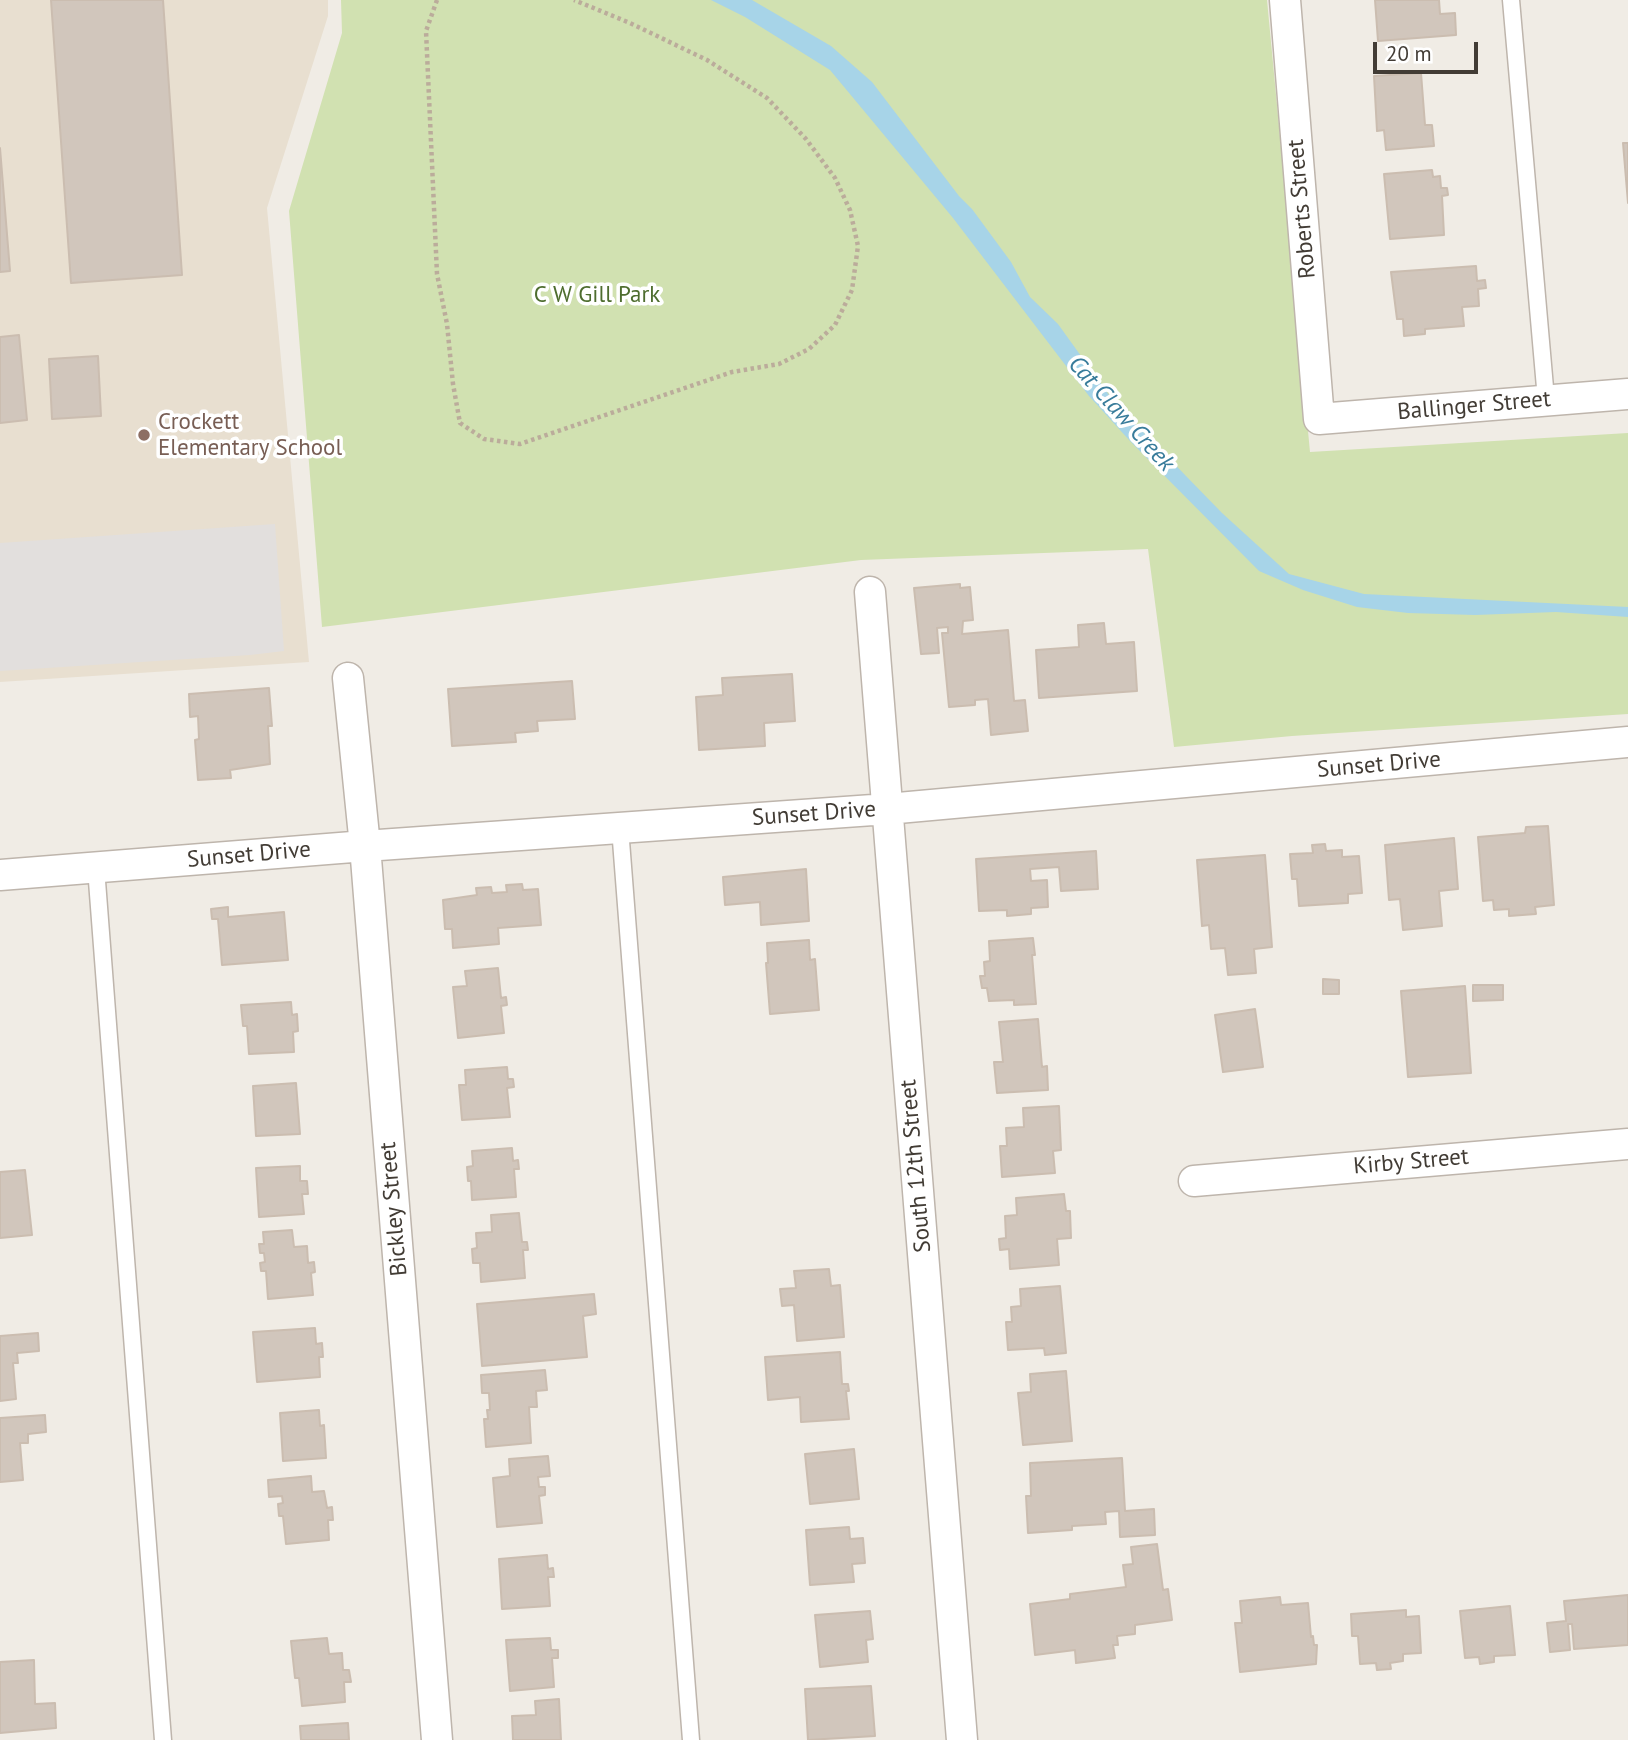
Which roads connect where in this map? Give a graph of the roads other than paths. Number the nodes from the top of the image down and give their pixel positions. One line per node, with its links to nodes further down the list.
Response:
1 (1284, 0): 5 (street, Roberts Street)
2 (1511, 0): 4 (lane)
3 (1628, 394): 4 (street, Ballinger Street)
4 (1546, 399): 5 (street, Ballinger Street)
5 (1319, 419)
6 (870, 592): 9 (street, South 12th Street)
7 (348, 678): 11 (street, Bickley Street)
8 (1628, 742): 9 (street, Sunset Drive)
9 (887, 809): 10 (street, Sunset Drive); 19 (street, South 12th Street)
10 (621, 828): 11 (street, Sunset Drive); 18 (lane)
11 (365, 846): 12 (street, Sunset Drive); 17 (street, Bickley Street)
12 (96, 867): 13 (street, Sunset Drive); 16 (lane)
13 (0, 875)
14 (1628, 1144): 15 (street, Kirby Street)
15 (1194, 1181)
16 (163, 1740)
17 (437, 1740)
18 (691, 1740)
19 (962, 1740)

